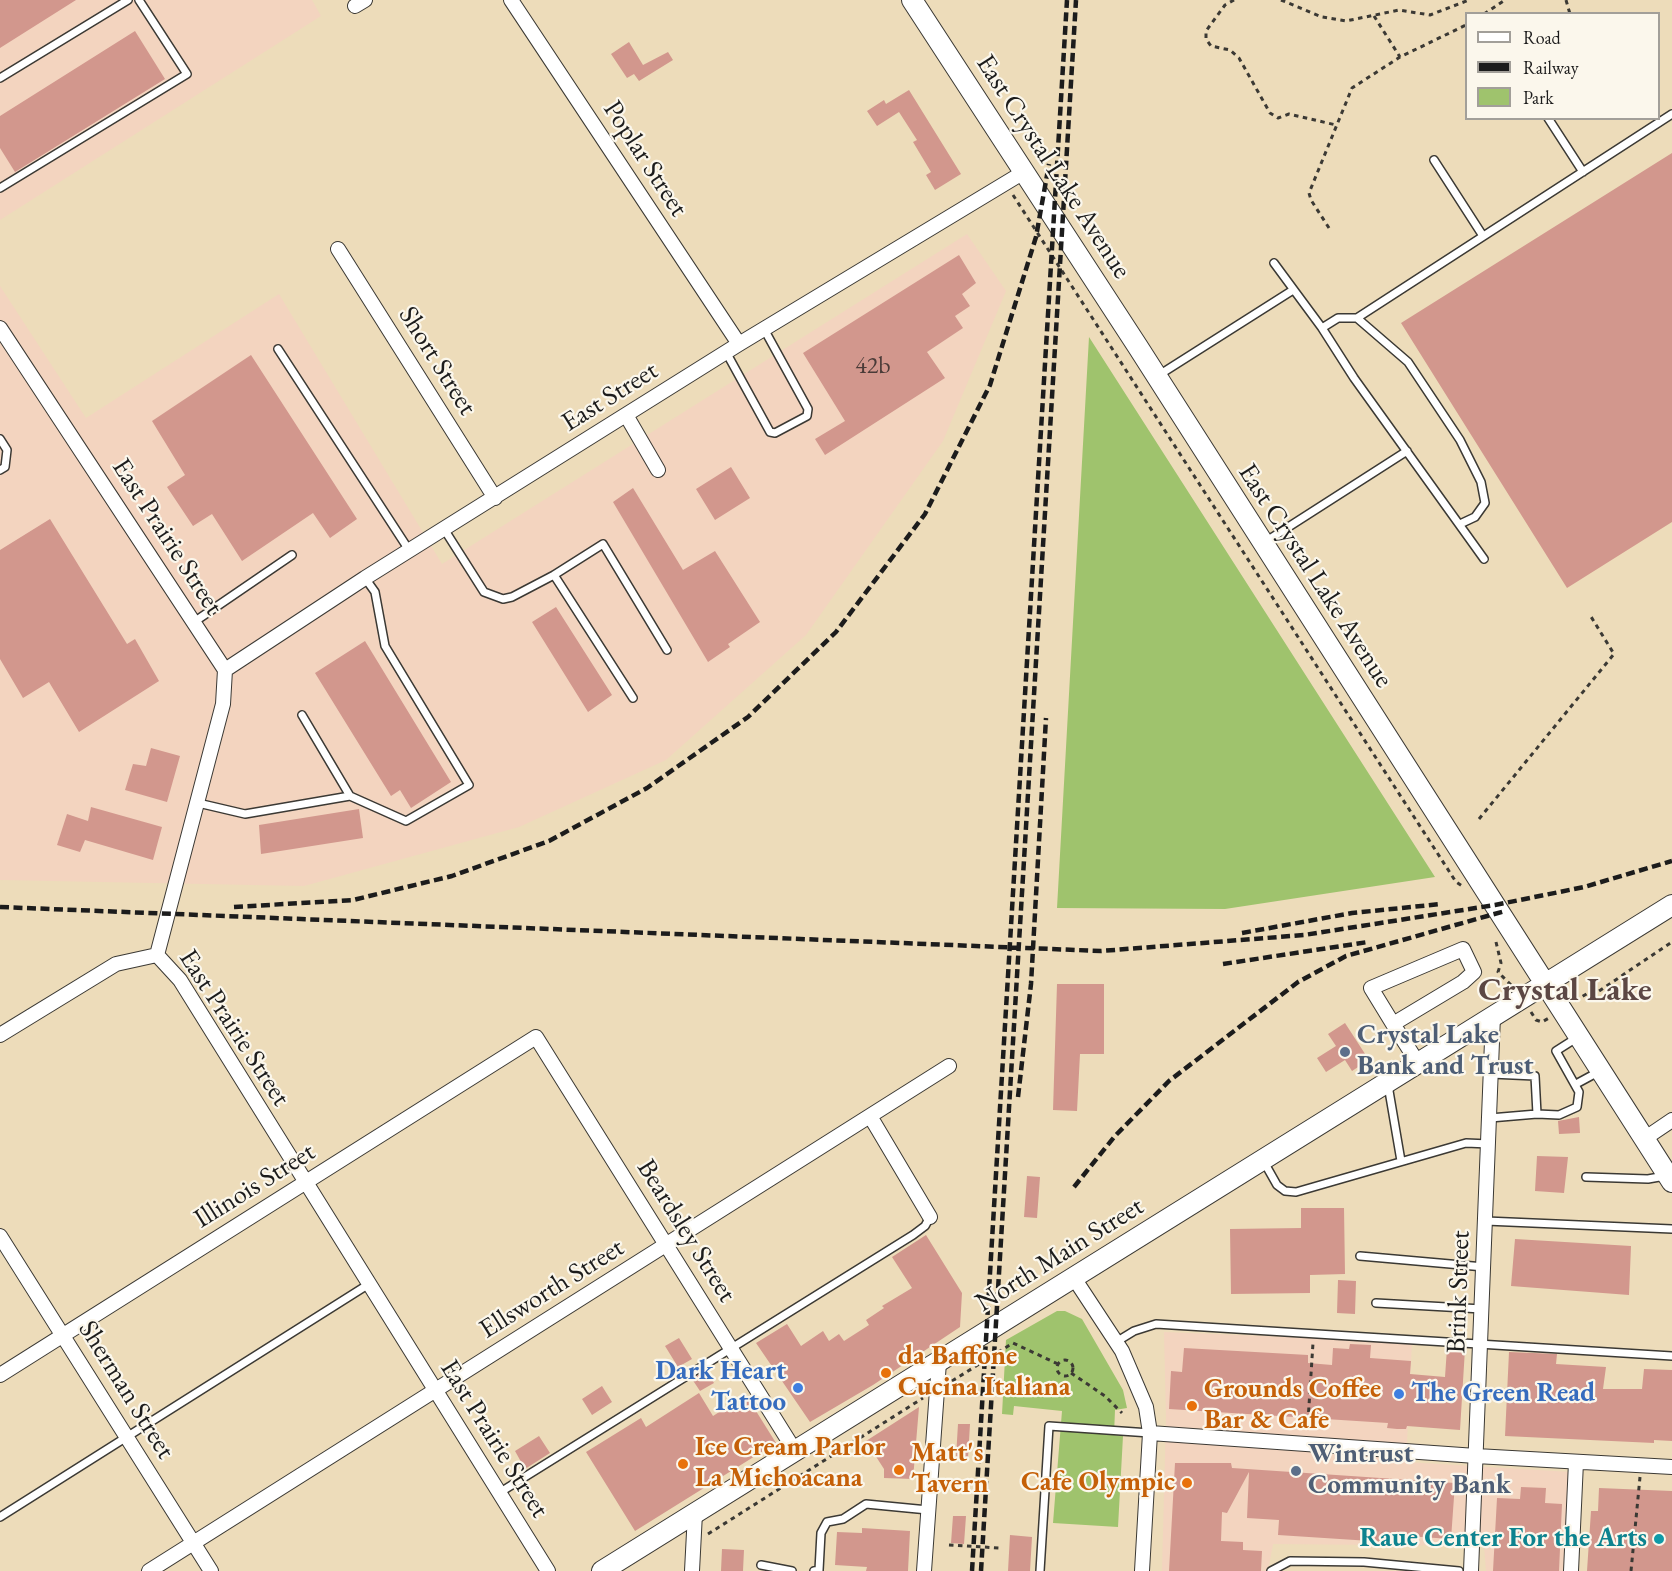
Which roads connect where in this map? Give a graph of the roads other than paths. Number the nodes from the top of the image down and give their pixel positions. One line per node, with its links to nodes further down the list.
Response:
1 (128, 0): 5 (lane)
2 (139, 0): 11 (lane)
3 (511, 0): 20 (street, Poplar Street)
4 (912, 0): 9 (street, East Crystal Lake Avenue)
5 (0, 78)
6 (1672, 114): 10 (lane)
7 (1549, 120): 10 (lane)
8 (1434, 160): 12 (lane)
9 (1024, 172): 19 (street, East Street); 23 (street, East Crystal Lake Avenue)
10 (1583, 172): 12 (lane)
11 (0, 188)
12 (1483, 236): 16 (lane)
13 (338, 249): 29 (street, Short Street)
14 (1274, 263): 15 (lane)
15 (1293, 290): 18 (lane); 23 (lane)
16 (1357, 318): 18 (lane); 30 (lane)
17 (0, 328): 38 (street, East Prairie Street)
18 (1322, 328): 26 (lane)
19 (764, 329): 20 (street, East Street); 22 (lane)
20 (739, 344): 22 (street, East Street)
21 (278, 350): 33 (lane)
22 (726, 352): 24 (street, East Street)
23 (1157, 376): 32 (street, East Crystal Lake Avenue)
24 (626, 415): 28 (street); 29 (street, East Street)
25 (0, 439): 27 (lane)
26 (1407, 451): 30 (lane); 32 (lane)
27 (0, 470)
28 (658, 470)
29 (495, 498): 31 (street, East Street)
30 (1460, 524): 35 (lane)
31 (444, 529): 33 (street, East Street); 36 (lane)
32 (1262, 543): 47 (street, East Crystal Lake Avenue)
33 (409, 550): 37 (street, East Street)
34 (292, 555): 38 (lane)
35 (1484, 559)
36 (554, 575): 39 (lane); 41 (lane)
37 (364, 578): 40 (street, East Street); 43 (lane)
38 (194, 622): 40 (street, East Prairie Street)
39 (667, 650)
40 (225, 670): 44 (street, East Prairie Street)
41 (633, 698)
42 (302, 715): 43 (lane)
43 (350, 796): 44 (lane)
44 (198, 803): 46 (street, East Prairie Street)
45 (1672, 905): 47 (street, North Main Street)
46 (157, 955): 50 (street); 69 (street, East Prairie Street)
47 (1545, 983): 48 (street, North Main Street); 52 (street, East Crystal Lake Avenue)
48 (1493, 1016): 53 (street, North Main Street); 56 (street, Brink Street)
49 (1393, 1024): 49 (street); 53 (street)
50 (0, 1035)
51 (536, 1037): 69 (street, Illinois Street); 74 (street, Beardsley Street)
52 (1578, 1037): 55 (street, East Crystal Lake Avenue); 58 (lane)
53 (1418, 1063): 57 (street, North Main Street)
54 (949, 1066): 60 (street, Ellsworth Street)
55 (1600, 1070): 58 (lane); 63 (street, East Crystal Lake Avenue)
56 (1491, 1074): 59 (lane); 61 (street, Brink Street)
57 (1387, 1082): 65 (street, North Main Street); 66 (lane)
58 (1576, 1084): 59 (lane)
59 (1537, 1114): 61 (lane)
60 (870, 1116): 70 (street); 74 (street, Ellsworth Street)
61 (1490, 1118): 64 (street, Brink Street)
62 (1672, 1120): 63 (street)
63 (1644, 1139): 68 (street, East Crystal Lake Avenue)
64 (1489, 1144): 66 (lane); 71 (street, Brink Street)
65 (1263, 1160): 66 (lane); 77 (street, North Main Street)
66 (1401, 1161)
67 (1586, 1177): 68 (lane)
68 (1670, 1179)
69 (305, 1183): 78 (street, East Prairie Street); 81 (street, Illinois Street)
70 (930, 1216): 84 (lane)
71 (1486, 1221): 72 (lane); 76 (street, Brink Street)
72 (1672, 1229)
73 (0, 1236): 81 (street, Sherman Street)
74 (666, 1245): 84 (street, Beardsley Street); 88 (street, Ellsworth Street)
75 (1360, 1256): 76 (lane)
76 (1484, 1267): 80 (street, Brink Street)
77 (1074, 1278): 82 (street); 86 (street, North Main Street)
78 (369, 1284): 88 (street, East Prairie Street); 90 (lane)
79 (1377, 1303): 80 (lane)
80 (1482, 1309): 83 (street, Brink Street)
81 (63, 1335): 87 (street, Illinois Street); 90 (street, Sherman Street)
82 (1116, 1342): 83 (lane); 89 (street)
83 (1481, 1342): 85 (lane); 92 (street, Brink Street)
84 (731, 1347): 91 (street, Beardsley Street); 95 (lane)
85 (1672, 1356)
86 (939, 1362): 91 (street, North Main Street); 96 (street)
87 (0, 1375)
88 (435, 1390): 95 (street, East Prairie Street); 99 (street, Ellsworth Street)
89 (1150, 1433): 92 (street); 109 (lane); 110 (street)
90 (127, 1437): 98 (lane); 99 (street, Sherman Street)
91 (795, 1451): 97 (street, North Main Street)
92 (1476, 1456): 93 (street); 113 (street, Brink Street)
93 (1576, 1462): 94 (street); 114 (street)
94 (1672, 1467)
95 (499, 1493): 103 (street, East Prairie Street)
96 (928, 1510): 107 (lane); 108 (street)
97 (695, 1513): 104 (street, North Main Street); 105 (street)
98 (0, 1517)
99 (193, 1543): 101 (street, Ellsworth Street); 102 (street, Sherman Street)
100 (761, 1565): 106 (lane)
101 (149, 1571)
102 (211, 1571)
103 (548, 1571)
104 (602, 1571)
105 (692, 1571)
106 (792, 1571)
107 (814, 1571)
108 (924, 1571)
109 (1040, 1571)
110 (1142, 1571)
111 (1271, 1571): 112 (lane)
112 (1459, 1571)
113 (1471, 1571)
114 (1571, 1571)

